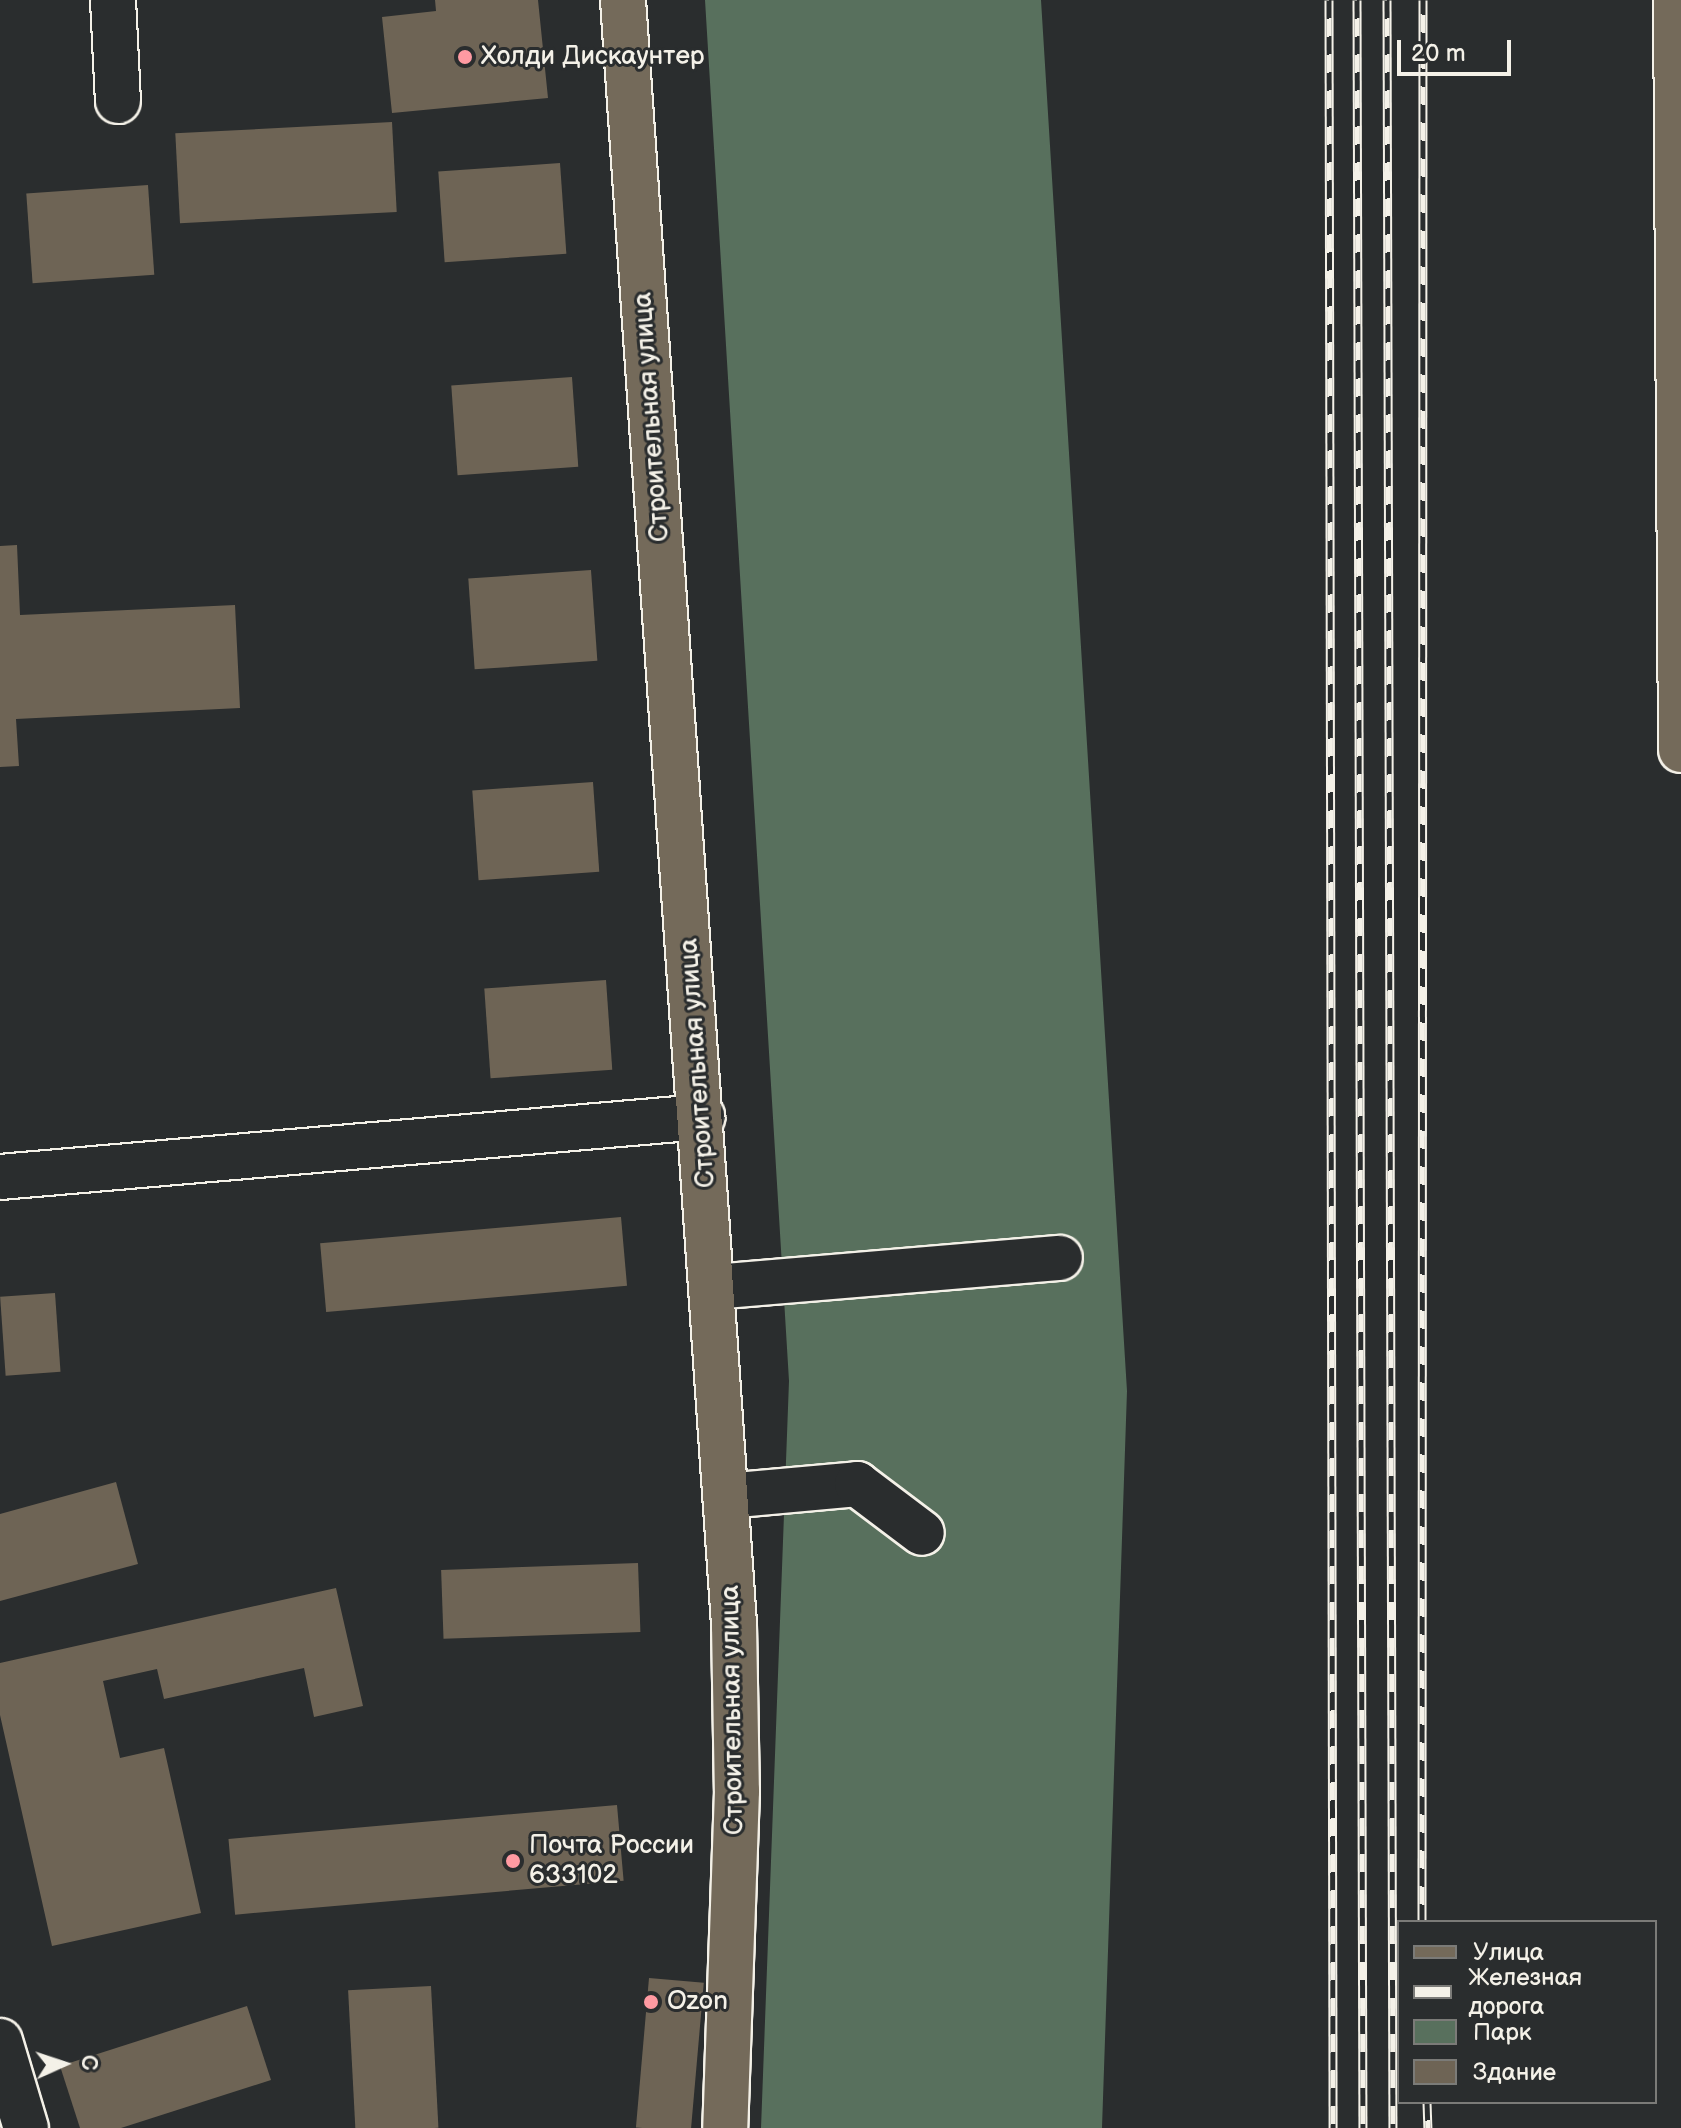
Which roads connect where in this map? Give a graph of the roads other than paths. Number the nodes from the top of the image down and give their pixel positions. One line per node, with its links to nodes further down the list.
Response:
1 (113, 0): 4 (street)
2 (623, 0): 6 (main road, Строительная улица)
3 (1676, 0): 5 (main road)
4 (118, 101)
5 (1681, 750)
6 (702, 1117): 7 (street); 9 (main road, Строительная улица)
7 (0, 1177)
8 (1060, 1258): 9 (street)
9 (713, 1287): 10 (main road, Строительная улица)
10 (726, 1496): 11 (street); 14 (main road, Строительная улица)
11 (922, 1533)
12 (0, 2041): 13 (street)
13 (26, 2128)
14 (725, 2128)

